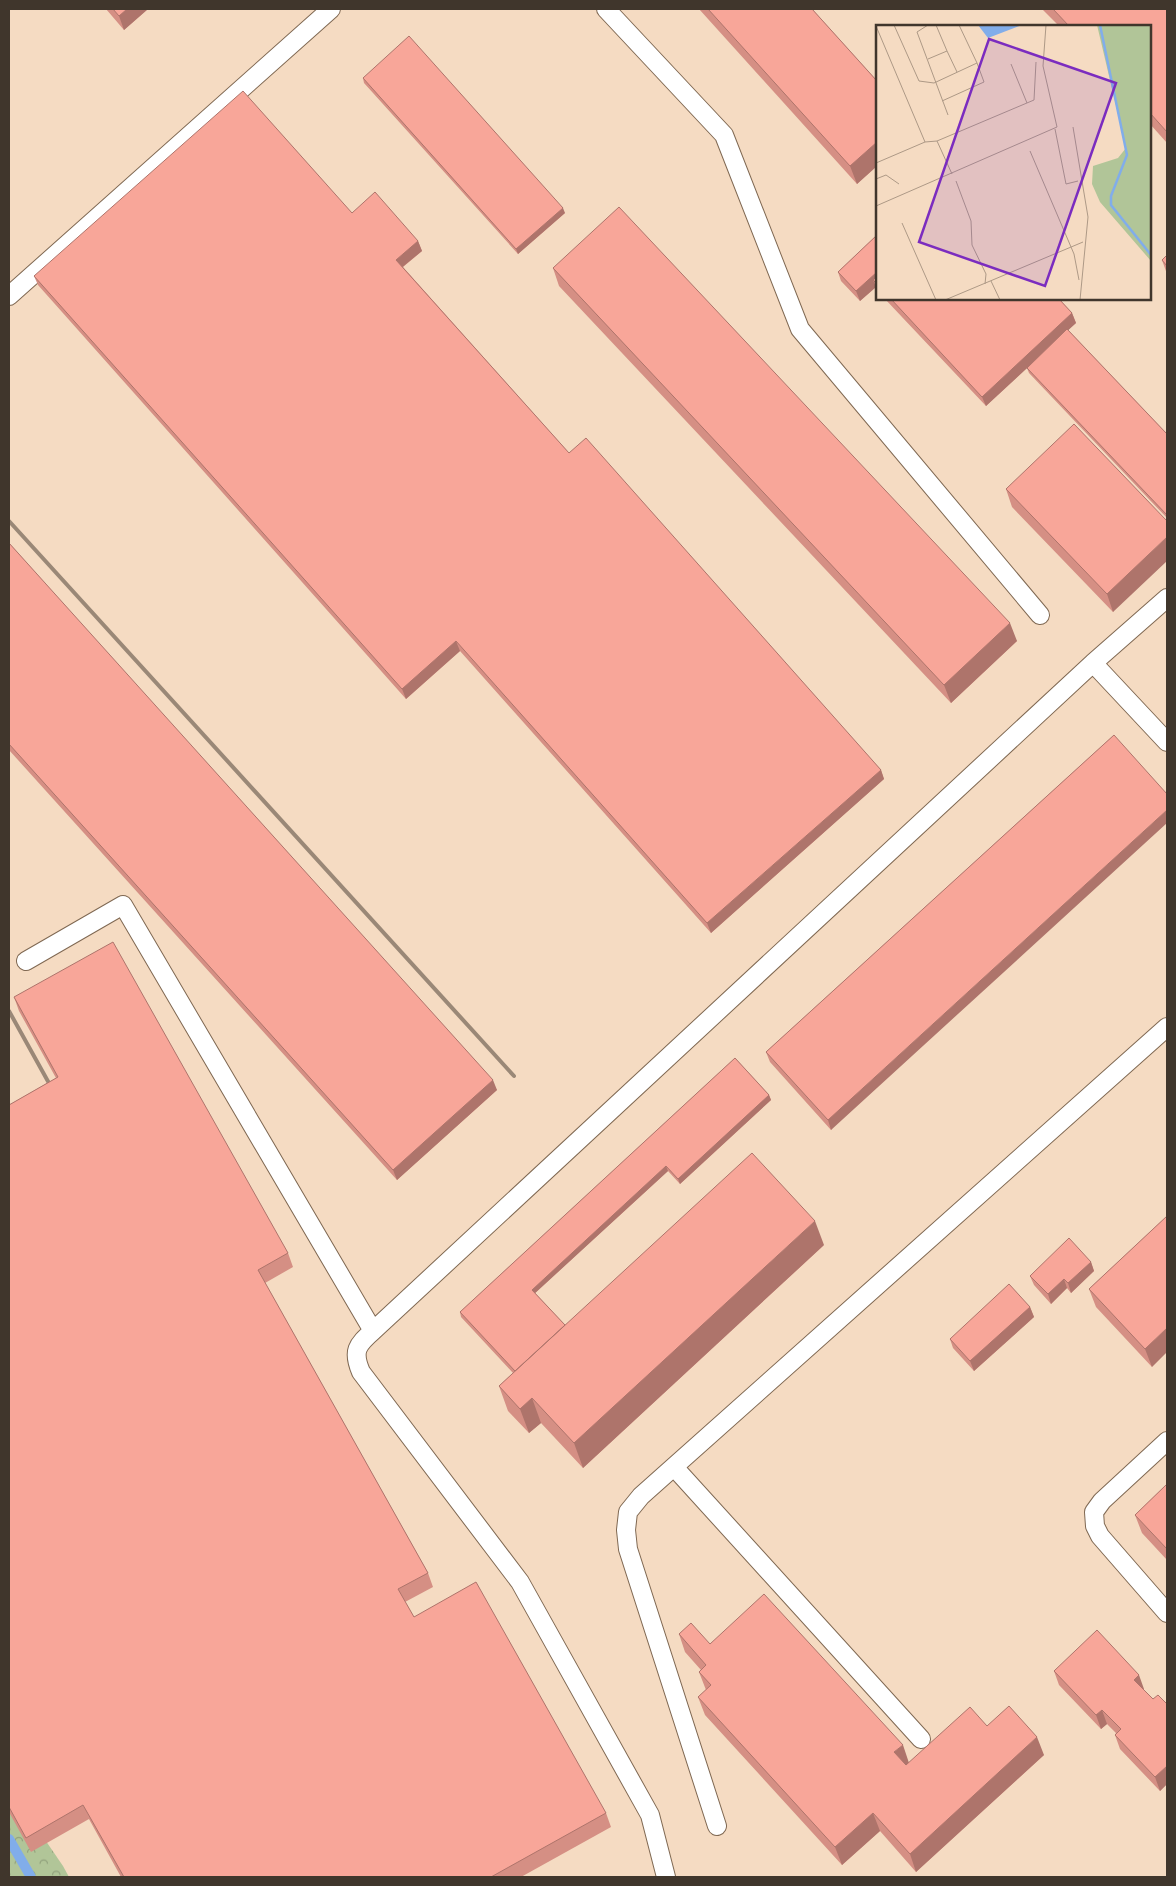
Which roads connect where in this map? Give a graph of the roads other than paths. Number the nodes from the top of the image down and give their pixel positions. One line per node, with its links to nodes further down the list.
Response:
1 (331, 9): 3 (lane)
2 (606, 9): 5 (lane)
3 (9, 296)
4 (1167, 598): 6 (lane)
5 (1040, 614)
6 (1093, 663): 7 (lane); 10 (lane)
7 (1167, 742)
8 (26, 962): 10 (lane)
9 (1167, 1028): 12 (lane)
10 (372, 1331): 16 (lane)
11 (1167, 1442): 13 (lane)
12 (674, 1467): 14 (lane); 15 (lane)
13 (1167, 1613)
14 (921, 1739)
15 (717, 1826)
16 (666, 1877)

